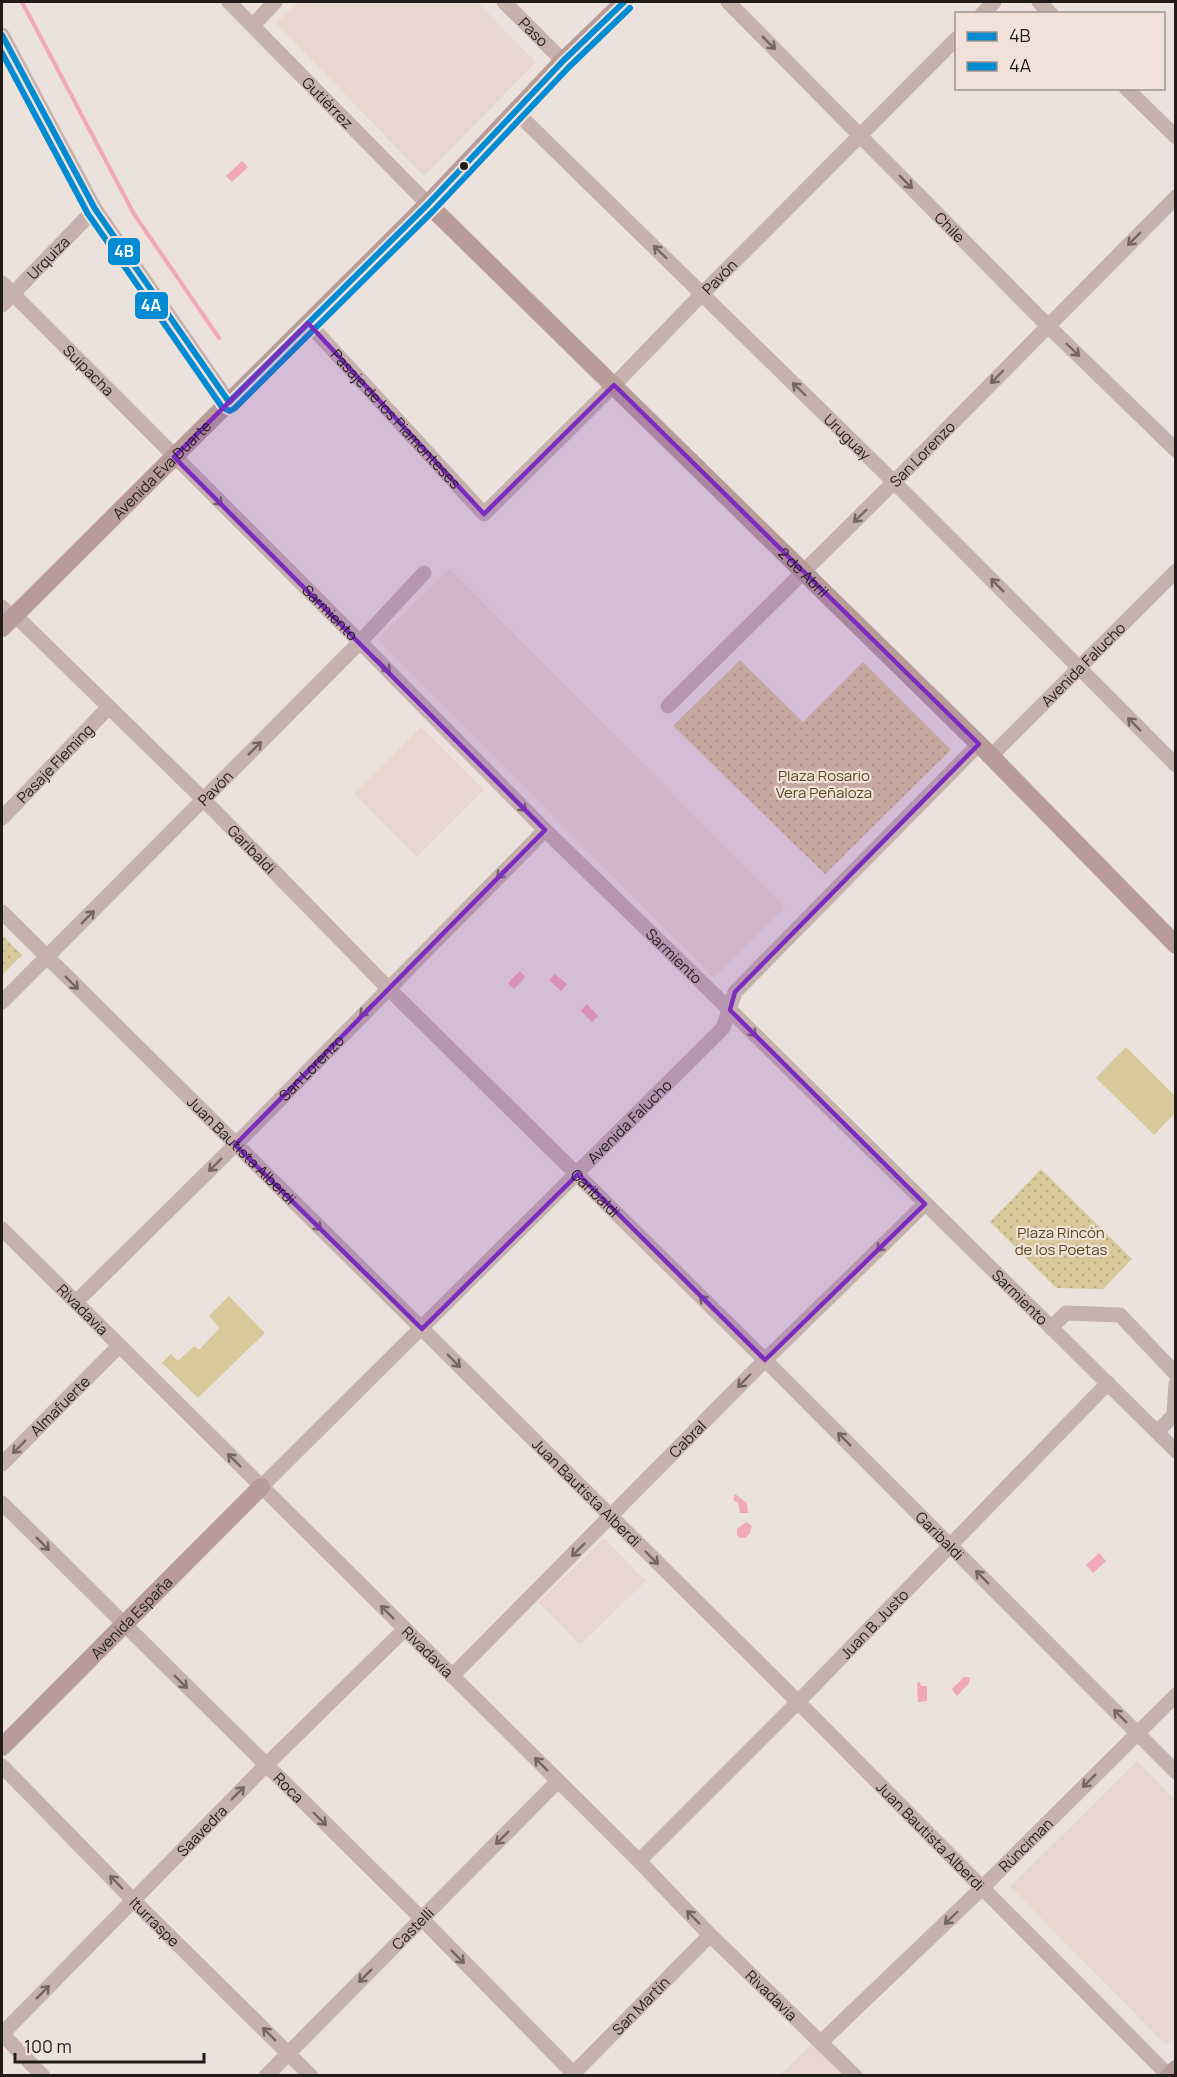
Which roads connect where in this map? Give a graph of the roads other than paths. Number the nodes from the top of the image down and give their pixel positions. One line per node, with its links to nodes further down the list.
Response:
1 (229, 2): 6 (street, Gutiérrez)
2 (275, 2): 6 (street)
3 (504, 2): 9 (street, Paso)
4 (624, 2): 9 (main road, Avenida Eva Duarte)
5 (728, 2): 12 (street, Chile, one-way to 12)
6 (253, 25): 15 (street, Gutiérrez)
7 (2, 35): 16 (street)
8 (955, 41): 12 (street, Pavón)
9 (563, 61): 11 (main road, Avenida Eva Duarte)
10 (1128, 90): 13 (street)
11 (516, 112): 15 (main road, Avenida Eva Duarte); 18 (street, Uruguay, one-way to 11)
12 (860, 136): 18 (street, Pavón); 21 (street, Chile, one-way to 21)
13 (1176, 137)
14 (1176, 197): 21 (street, San Lorenzo, one-way to 21)
15 (428, 204): 20 (main road, Avenida Eva Duarte); 22 (main road, 2 de Abril)
16 (95, 208): 17 (street, Urquiza); 23 (street)
17 (7, 289): 19 (street, Urquiza); 25 (street, Suipacha)
18 (702, 294): 22 (street, Pavón); 26 (street, Uruguay, one-way to 18)
19 (2, 305)
20 (308, 322): 23 (main road, Avenida Eva Duarte); 27 (street, Pasaje de los Piamonteses)
21 (1047, 325): 24 (street, Chile, one-way to 24); 26 (street, San Lorenzo, one-way to 26)
22 (614, 386): 27 (street, Pavón); 29 (main road, 2 de Abril)
23 (229, 402): 25 (main road, Avenida Eva Duarte)
24 (1176, 450)
25 (174, 457): 31 (main road, Avenida Eva Duarte); 32 (street, Sarmiento, one-way to 32)
26 (894, 482): 29 (street, San Lorenzo, one-way to 29); 33 (street, Uruguay, one-way to 26)
27 (484, 514)
28 (1176, 571): 33 (street, Avenida Falucho)
29 (803, 572): 34 (street, San Lorenzo); 36 (main road, 2 de Abril)
30 (424, 573): 32 (street, Pavón)
31 (8, 617): 35 (street, Garibaldi)
32 (360, 642): 38 (street, Pavón, one-way to 32); 40 (street, Sarmiento, one-way to 40)
33 (1080, 668): 36 (street, Avenida Falucho); 37 (street, Uruguay, one-way to 33)
34 (668, 706)
35 (110, 707): 38 (street, Garibaldi); 39 (street, Pasaje Fleming)
36 (985, 750): 42 (main road, 2 de Abril); 46 (street, Avenida Falucho)
37 (1176, 765)
38 (204, 800): 43 (street, Pavón, one-way to 38); 44 (street, Garibaldi)
39 (2, 818)
40 (544, 830): 44 (street, San Lorenzo, one-way to 44); 46 (street, Sarmiento)
41 (2, 912): 43 (street, Juan Bautista Alberdi)
42 (1176, 945)
43 (47, 958): 45 (street, Pavón); 47 (street, Juan Bautista Alberdi, one-way to 47)
44 (388, 988): 47 (street, San Lorenzo, one-way to 47); 48 (street, Garibaldi)
45 (2, 1002)
46 (730, 1010): 48 (street, Avenida Falucho); 49 (street, Sarmiento, one-way to 49)
47 (235, 1145): 51 (street, San Lorenzo, one-way to 51); 53 (street, Juan Bautista Alberdi, one-way to 53)
48 (578, 1174): 53 (street, Avenida Falucho); 55 (street, Garibaldi, one-way to 48)
49 (925, 1204): 52 (street, Sarmiento); 55 (street, Cabral, one-way to 55)
50 (2, 1229): 51 (street, Rivadavia)
51 (76, 1302): 54 (street, Rivadavia)
52 (1051, 1328): 56 (street); 57 (street, Sarmiento)
53 (422, 1329): 62 (street, Avenida Falucho); 64 (street, Juan Bautista Alberdi, one-way to 64)
54 (119, 1346): 61 (street, Almafuerte, one-way to 61); 62 (street, Rivadavia, one-way to 54)
55 (765, 1360): 64 (street, Cabral, one-way to 64); 65 (street, Garibaldi, one-way to 55)
56 (1176, 1374)
57 (1108, 1383): 59 (street, Sarmiento); 65 (street, Juan B. Justo)
58 (1176, 1384): 59 (street)
59 (1157, 1432): 60 (street, Sarmiento)
60 (1176, 1451)
61 (2, 1464)
62 (261, 1487): 66 (main road, Avenida España); 67 (street, Rivadavia, one-way to 62)
63 (2, 1503): 66 (street, Roca, one-way to 66)
64 (611, 1517): 68 (street, Cabral, one-way to 68); 70 (street, Juan Bautista Alberdi, one-way to 70)
65 (951, 1546): 70 (street, Juan B. Justo); 71 (street, Garibaldi, one-way to 65)
66 (123, 1624): 72 (main road, Avenida España); 74 (street, Roca, one-way to 74)
67 (404, 1630): 68 (street, Rivadavia); 74 (street, Saavedra)
68 (452, 1676): 76 (street, Rivadavia, one-way to 68)
69 (1176, 1695): 71 (street, Rúnciman)
70 (798, 1702): 77 (street, Juan B. Justo); 78 (street, Juan Bautista Alberdi)
71 (1137, 1733): 75 (street, Garibaldi); 78 (street, Rúnciman, one-way to 78)
72 (2, 1748)
73 (2, 1766): 79 (street, Iturraspe, one-way to 73)
74 (265, 1766): 79 (street, Saavedra, one-way to 74); 80 (street, Roca, one-way to 80)
75 (1176, 1772)
76 (558, 1781): 77 (street, Rivadavia); 80 (street, Castelli, one-way to 80)
77 (639, 1861): 81 (street, Rivadavia, one-way to 77)
78 (982, 1888): 83 (street, Rúnciman, one-way to 83); 91 (street, Juan Bautista Alberdi)
79 (134, 1900): 82 (street, Saavedra, one-way to 79); 84 (street, Iturraspe, one-way to 79)
80 (422, 1919): 84 (street, Castelli, one-way to 84); 86 (street, Roca, one-way to 86)
81 (710, 1935): 83 (street, Rivadavia); 86 (street, San Martín)
82 (2, 2034): 87 (street)
83 (821, 2042): 90 (street, Rivadavia)
84 (289, 2053): 88 (street, Castelli); 89 (street, Iturraspe)
85 (1176, 2069): 91 (main road)
86 (572, 2074)
87 (43, 2076)
88 (266, 2076)
89 (310, 2076)
90 (855, 2076)
91 (1169, 2076)

